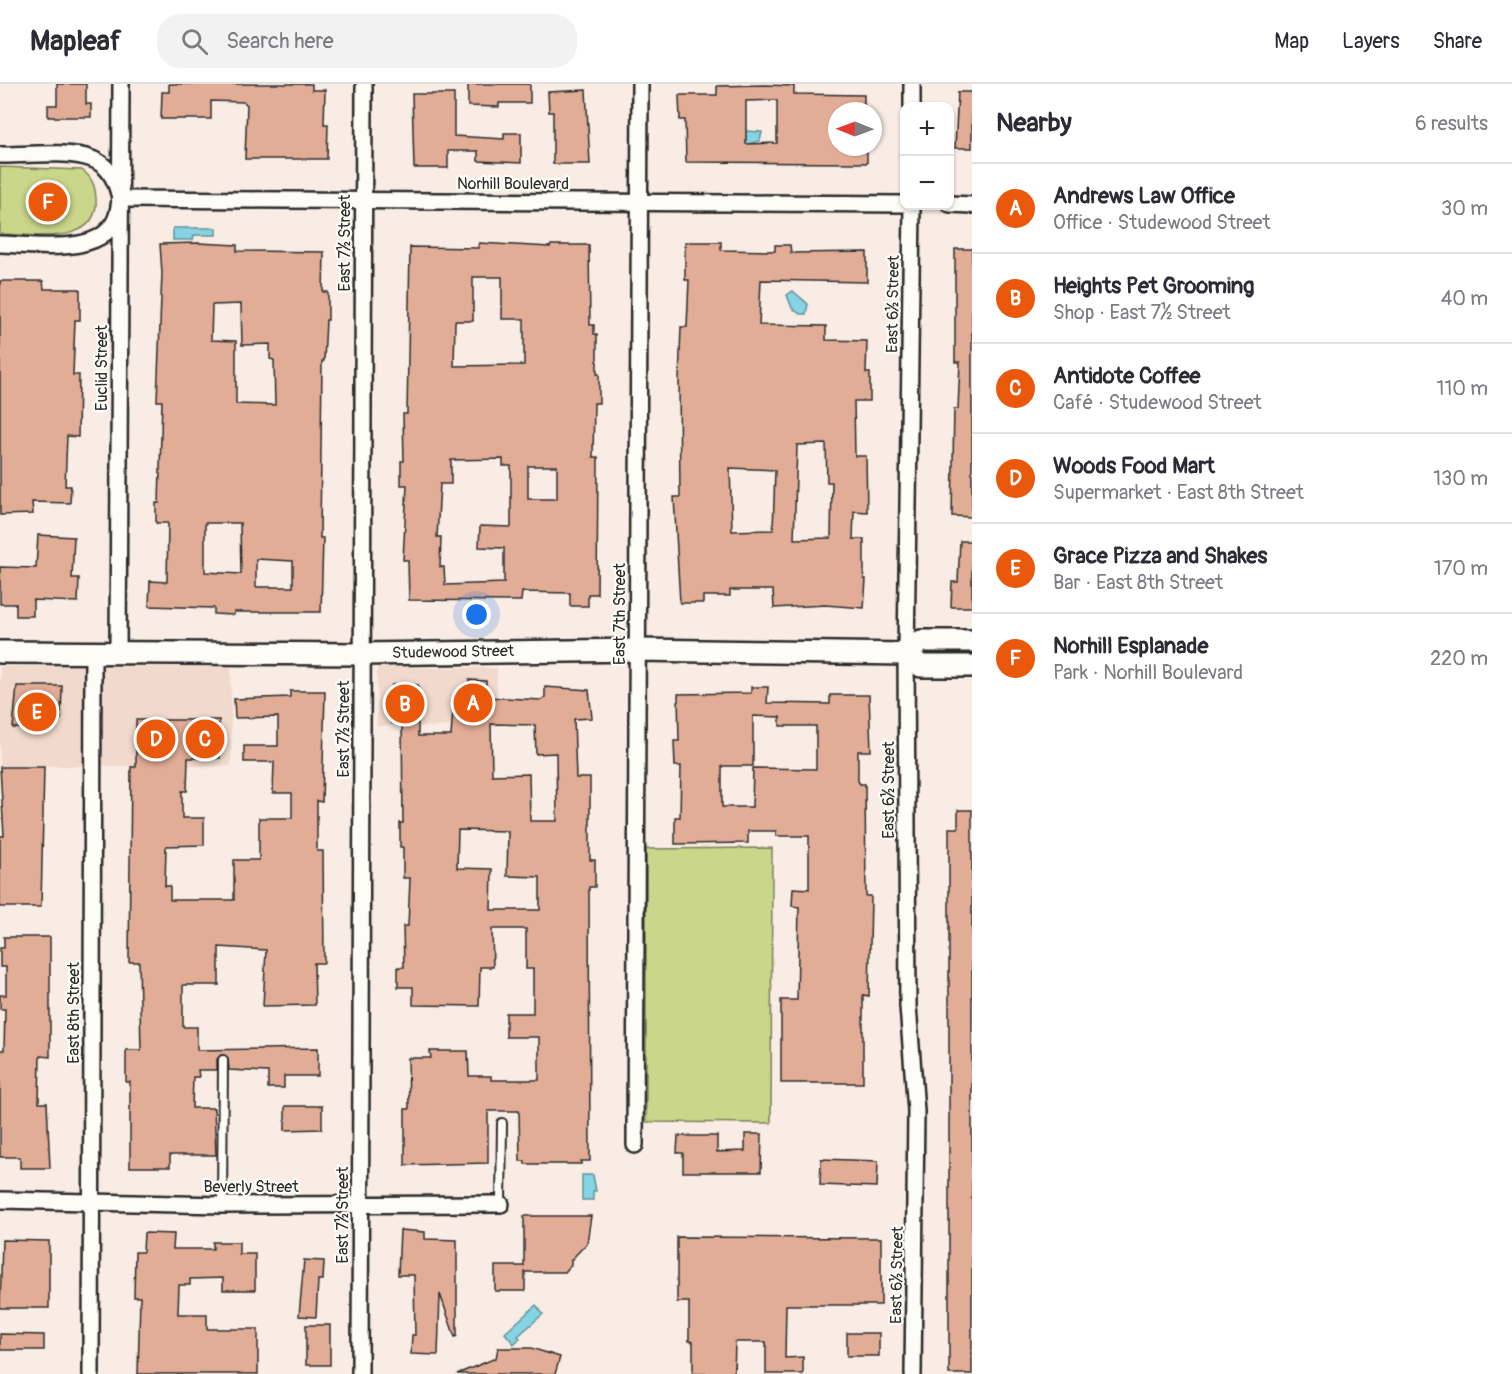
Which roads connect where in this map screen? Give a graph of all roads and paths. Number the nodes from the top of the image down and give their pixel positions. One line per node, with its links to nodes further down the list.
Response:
1 (122, 84): 7 (street, Euclid Street)
2 (364, 84): 8 (street, East 7½ Street)
3 (640, 84): 9 (street, East 7th Street)
4 (912, 84): 5 (street)
5 (912, 102)
6 (0, 155): 7 (street)
7 (120, 199): 8 (street, Norhill Boulevard); 14 (street); 19 (street, Euclid Street)
8 (363, 201): 9 (street, Norhill Boulevard); 20 (street, East 7½ Street)
9 (639, 202): 10 (street, Norhill Boulevard); 16 (street, East 7th Street)
10 (900, 204)
11 (954, 204): 12 (street)
12 (972, 205)
13 (912, 210): 21 (street, East 6½ Street)
14 (0, 244)
15 (972, 641): 21 (main road, Studewood Street)
16 (637, 650): 20 (main road, Studewood Street); 21 (main road, Studewood Street); 25 (street, East 7th Street)
17 (0, 652): 18 (main road, Studewood Street)
18 (93, 652): 19 (main road, Studewood Street); 27 (street, East 8th Street)
19 (118, 652): 20 (main road, Studewood Street)
20 (362, 654): 30 (street, East 7½ Street)
21 (906, 654): 22 (main road, Studewood Street); 33 (street, East 6½ Street)
22 (972, 666)
23 (223, 1060): 29 (lane)
24 (502, 1123): 28 (lane)
25 (635, 1145)
26 (0, 1200): 27 (street, Beverly Street)
27 (92, 1201): 29 (street, Beverly Street); 31 (street, East 8th Street)
28 (501, 1204): 30 (street, Beverly Street)
29 (222, 1205): 30 (street, Beverly Street)
30 (361, 1205): 32 (street, East 7½ Street)
31 (91, 1374)
32 (360, 1374)
33 (914, 1374)

